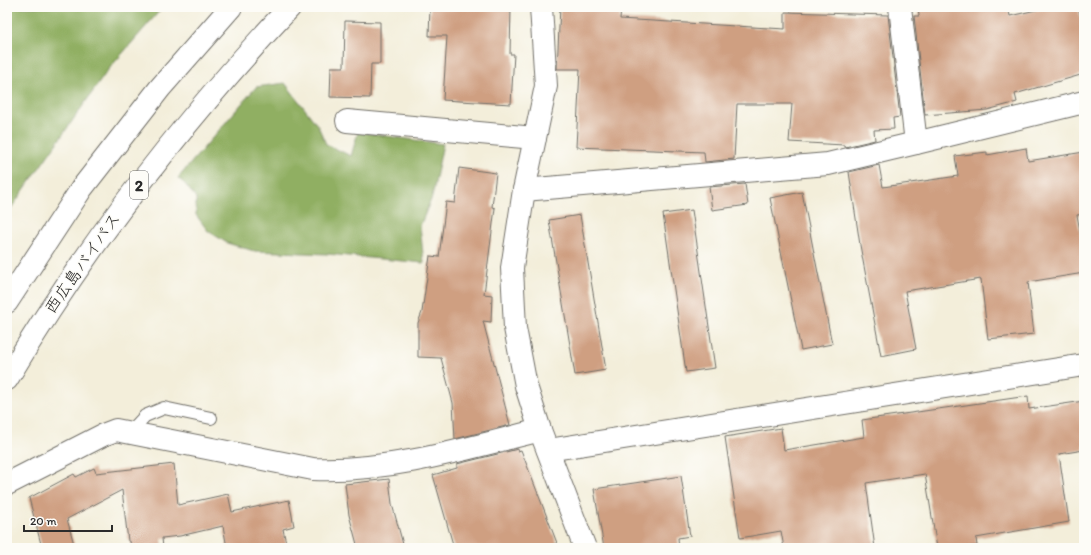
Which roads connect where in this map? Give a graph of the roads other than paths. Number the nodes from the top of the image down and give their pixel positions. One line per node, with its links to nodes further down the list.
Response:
1 (231, 7): 10 (main road)
2 (290, 7): 12 (main road, 西広島バイパス / 2)
3 (541, 7): 7 (main road)
4 (900, 7): 8 (main road)
5 (1084, 102): 8 (main road)
6 (347, 121): 7 (main road)
7 (535, 138): 9 (main road)
8 (916, 143): 9 (main road)
9 (524, 190): 14 (main road)
10 (7, 302)
11 (1084, 365): 16 (main road)
12 (7, 379)
13 (211, 418): 15 (lane)
14 (540, 430): 15 (main road); 16 (main road)
15 (130, 432): 17 (main road)
16 (548, 450): 18 (main road)
17 (7, 484)
18 (585, 548)

